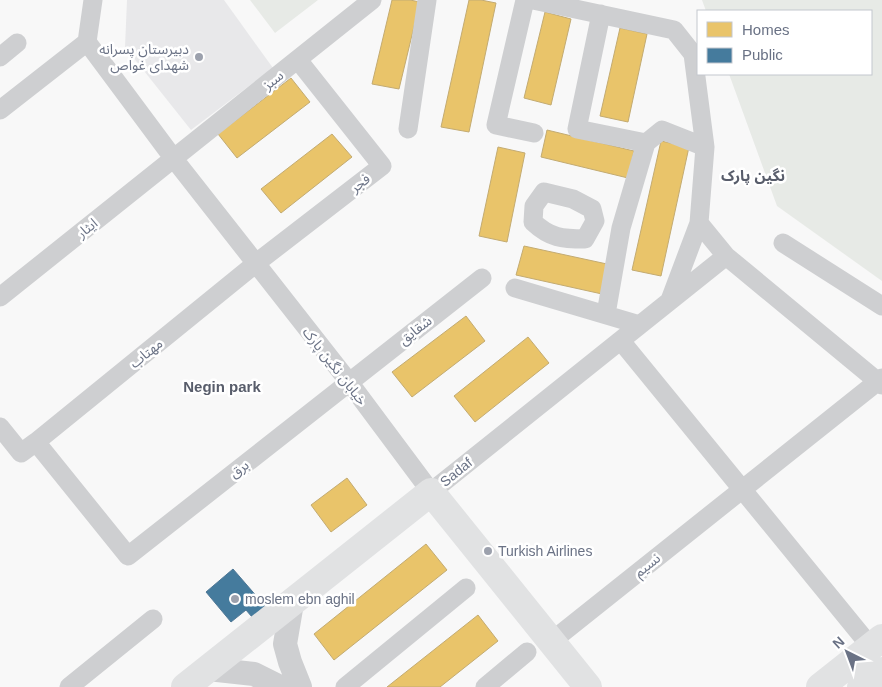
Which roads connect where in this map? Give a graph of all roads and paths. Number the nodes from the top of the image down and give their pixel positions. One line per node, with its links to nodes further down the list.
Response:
1 (93, 0): 8 (street)
2 (372, 0): 11 (street, سبز)
3 (427, 0): 13 (street)
4 (525, 0): 14 (street)
5 (533, 0): 6 (street)
6 (575, 4): 7 (street)
7 (601, 14): 15 (street); 16 (street)
8 (87, 42): 12 (street); 17 (street, خیابان نگین پارک)
9 (17, 43): 10 (street)
10 (0, 57)
11 (298, 60): 17 (street, سبز); 23 (street, فجر)
12 (0, 110)
13 (408, 129)
14 (534, 133)
15 (646, 143): 16 (street); 20 (street)
16 (706, 147): 19 (street)
17 (174, 159): 23 (street, خیابان نگین پارک); 26 (street, ایثار)
18 (595, 221): 20 (street)
19 (700, 224): 22 (street); 27 (street)
20 (621, 228): 29 (street)
21 (783, 244): 28 (street)
22 (726, 256): 27 (street, Sadaf); 32 (street)
23 (255, 264): 33 (street, خیابان نگین پارک); 35 (street, مهتاب)
24 (482, 278): 33 (street, شقایق)
25 (515, 288): 29 (street)
26 (0, 297)
27 (670, 301): 30 (street, Sadaf)
28 (882, 306)
29 (606, 314): 30 (street)
30 (640, 325): 31 (street, Sadaf)
31 (621, 341): 36 (street); 37 (street, Sadaf)
32 (881, 380): 36 (street, نسیم)
33 (349, 382): 35 (street, برق); 37 (street, خیابان نگین پارک)
34 (0, 428): 35 (street)
35 (36, 442)
36 (742, 490): 41 (street, نسیم); 43 (street)
37 (431, 492): 39 (main road, Sadaf); 41 (main road, خیابان نگین پارک)
38 (466, 588): 49 (street)
39 (292, 603): 44 (main road, Sadaf); 48 (street)
40 (153, 619): 45 (street)
41 (552, 641): 51 (main road, خیابان نگین پارک)
42 (528, 652): 50 (street)
43 (879, 654): 52 (main road); 53 (main road)
44 (208, 669): 46 (main road, Sadaf); 47 (street)
45 (69, 687)
46 (185, 687)
47 (280, 687)
48 (300, 687)
49 (346, 687)
50 (485, 687)
51 (588, 687)
52 (820, 687)
53 (861, 687)

